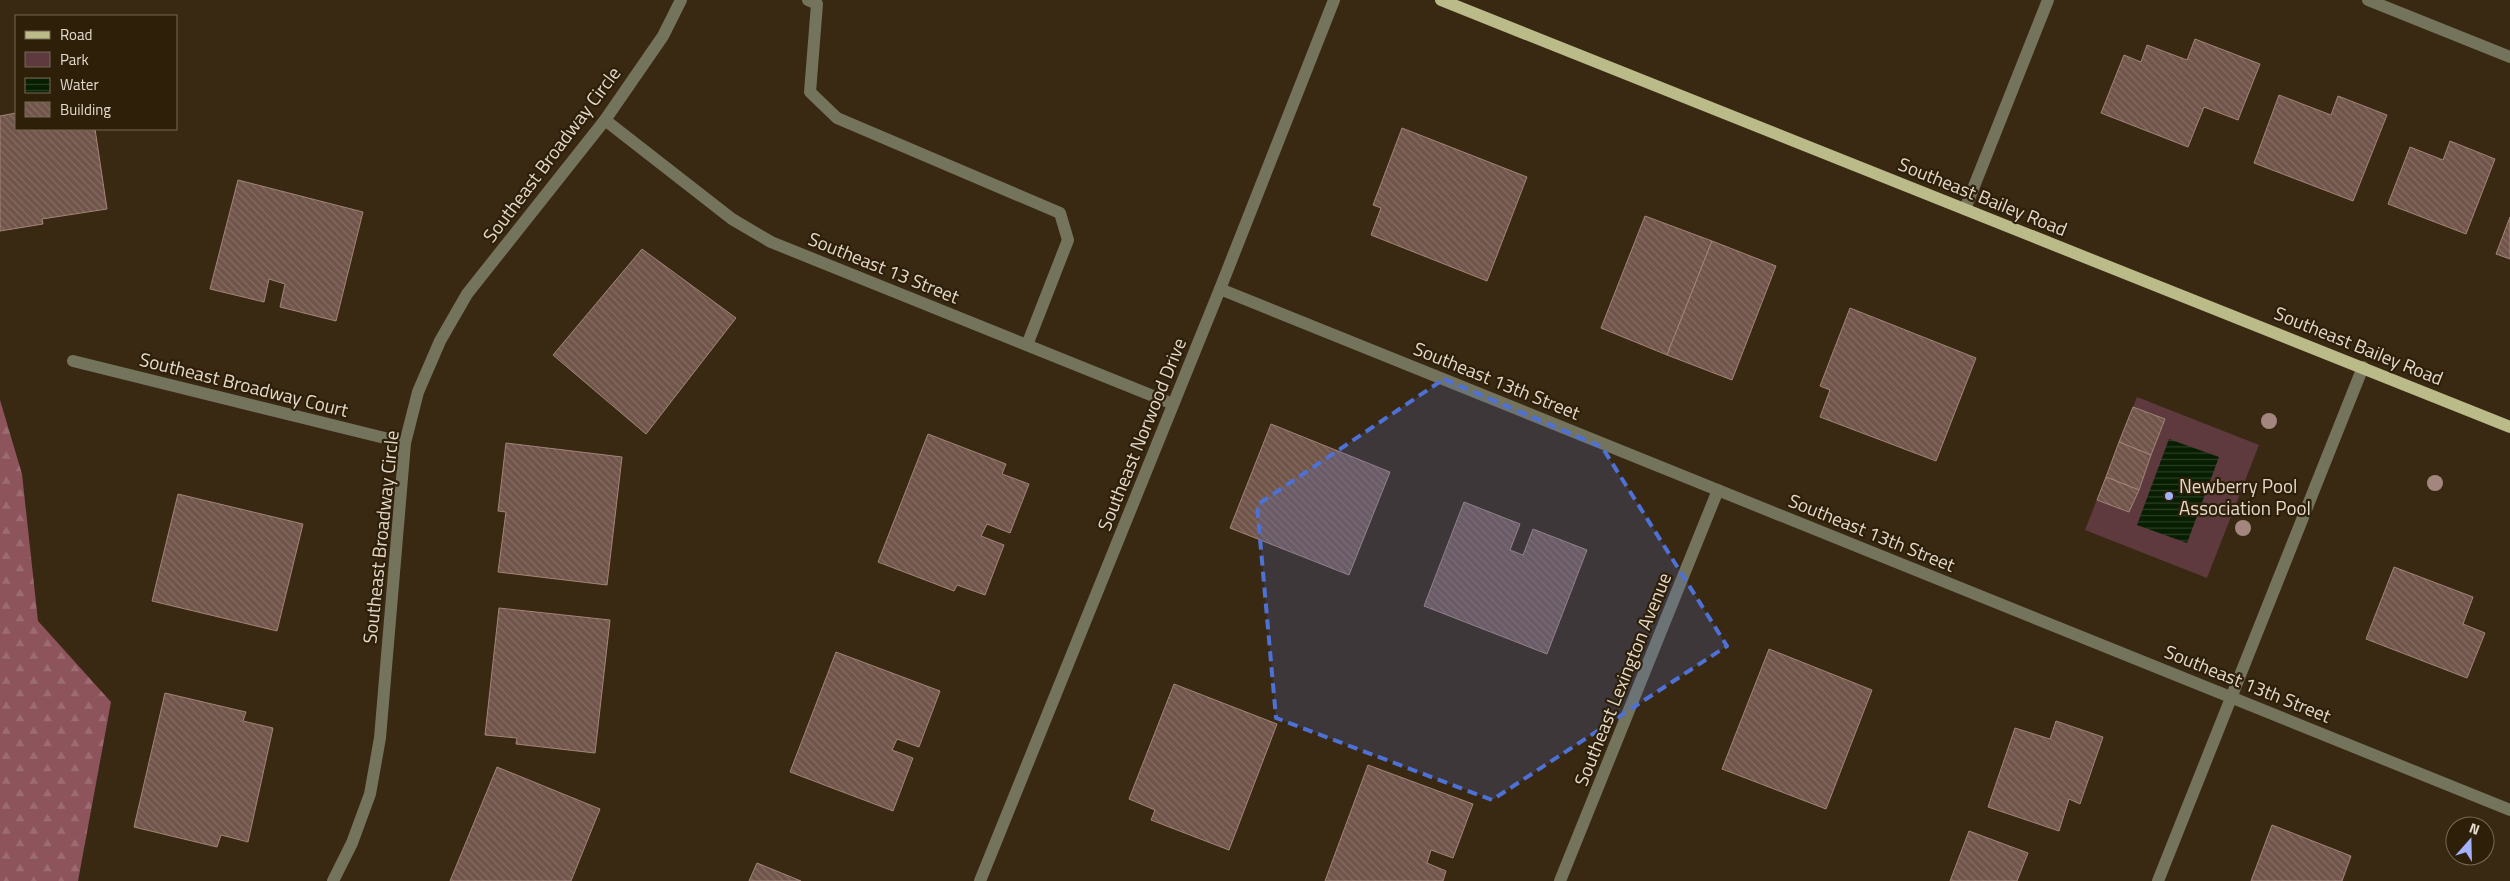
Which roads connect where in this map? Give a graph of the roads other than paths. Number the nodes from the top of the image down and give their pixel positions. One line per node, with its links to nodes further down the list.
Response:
1 (681, 0): 8 (street, Southeast Broadway Circle)
2 (808, 0): 11 (street)
3 (1334, 0): 10 (street, Southeast Norwood Drive)
4 (1441, 0): 9 (main road, Southeast Bailey Road)
5 (2048, 0): 9 (street)
6 (2368, 0): 7 (street)
7 (2510, 57)
8 (605, 120): 11 (street, Southeast 13 Street); 16 (street, Southeast Broadway Circle)
9 (1965, 209): 13 (main road, Southeast Bailey Road)
10 (1220, 289): 14 (street, Southeast Norwood Drive); 17 (street, Southeast 13th Street)
11 (1026, 345): 14 (street, Southeast 13 Street)
12 (74, 361): 16 (street, Southeast Broadway Court)
13 (2363, 367): 15 (main road, Southeast Bailey Road); 18 (street)
14 (1173, 404): 21 (street, Southeast Norwood Drive)
15 (2510, 427)
16 (405, 443): 20 (street, Southeast Broadway Circle)
17 (1718, 490): 18 (street, Southeast 13th Street); 22 (street, Southeast Lexington Avenue)
18 (2231, 697): 19 (street, Southeast 13th Street); 23 (street)
19 (2510, 810)
20 (333, 881)
21 (980, 881)
22 (1560, 881)
23 (2158, 881)

